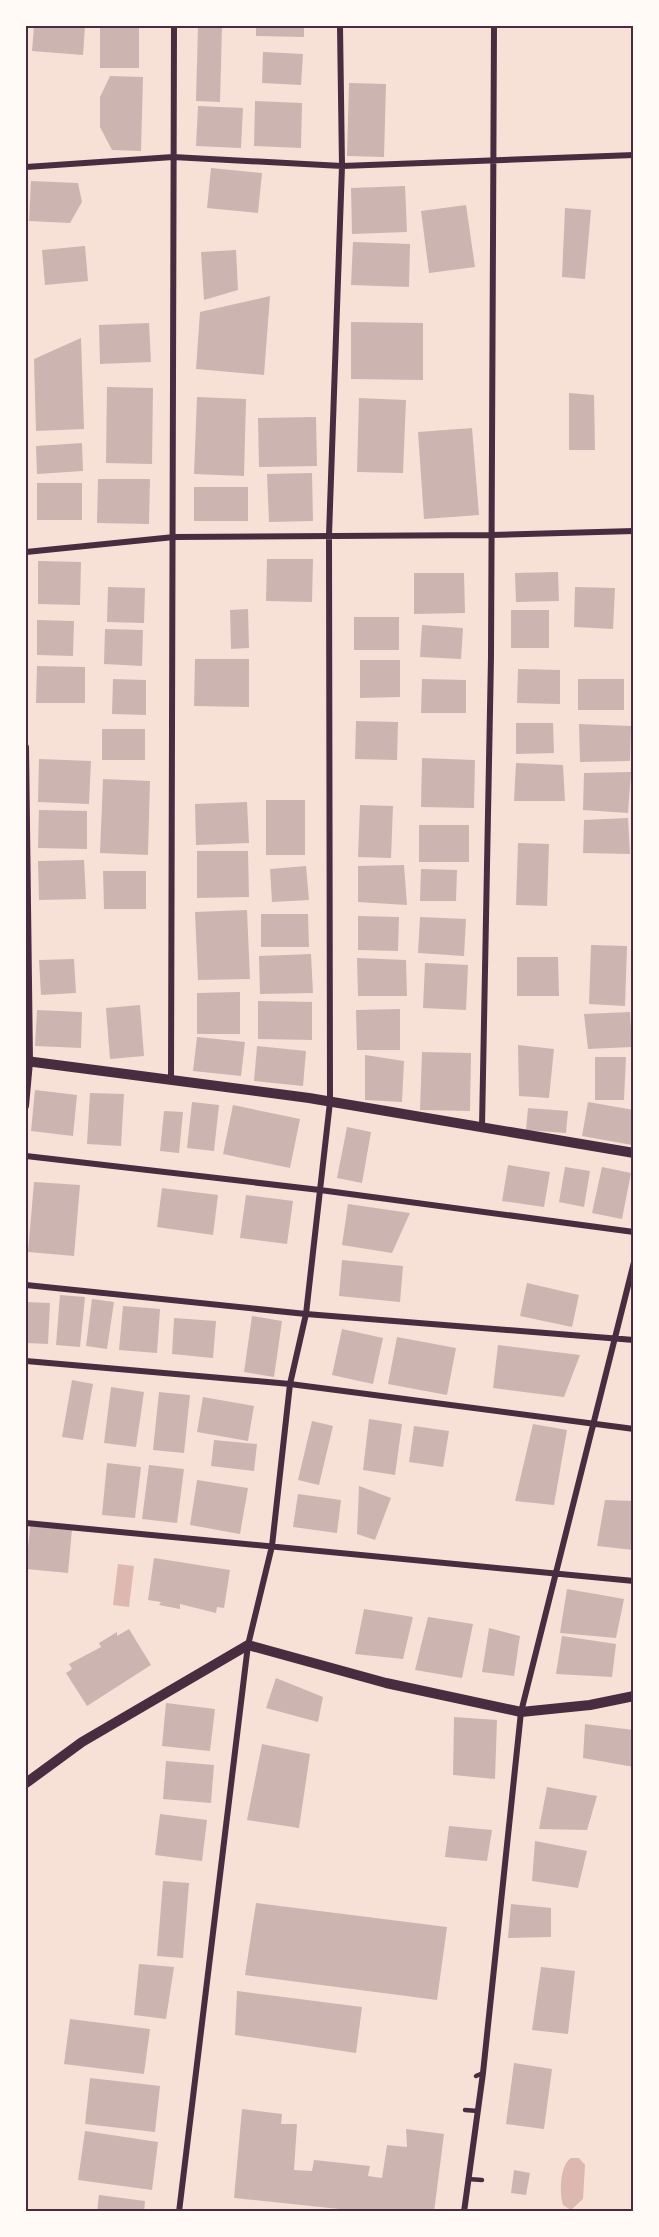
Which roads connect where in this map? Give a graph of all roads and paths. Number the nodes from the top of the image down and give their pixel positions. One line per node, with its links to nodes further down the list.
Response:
1 (174, 26): 5 (street)
2 (340, 26): 7 (street)
3 (494, 26): 6 (street)
4 (633, 154): 6 (street)
5 (173, 157): 7 (street); 8 (street); 12 (street)
6 (494, 161): 7 (street); 11 (street)
7 (342, 166): 10 (street)
8 (26, 167)
9 (633, 531): 11 (street)
10 (329, 535): 11 (street); 12 (street); 17 (street)
11 (492, 535): 19 (street)
12 (174, 537): 13 (street); 16 (street)
13 (26, 552)
14 (26, 747): 15 (street)
15 (28, 1061): 16 (street); 18 (street)
16 (171, 1080): 17 (street)
17 (330, 1102): 19 (street); 22 (street)
18 (26, 1106)
19 (482, 1127): 20 (street)
20 (633, 1153)
21 (26, 1156): 22 (street)
22 (320, 1190): 23 (street); 26 (street)
23 (633, 1232)
24 (633, 1262): 27 (street)
25 (26, 1285): 26 (street)
26 (306, 1314): 27 (street); 30 (street)
27 (612, 1338): 28 (street); 31 (street)
28 (633, 1340)
29 (26, 1361): 30 (street)
30 (290, 1384): 31 (street); 34 (street)
31 (591, 1424): 32 (street); 35 (street)
32 (633, 1429)
33 (26, 1523): 34 (street)
34 (272, 1546): 35 (street); 37 (street)
35 (556, 1574): 36 (street); 39 (street)
36 (633, 1581)
37 (248, 1645): 39 (street); 40 (street); 45 (street)
38 (633, 1696): 39 (street)
39 (521, 1712): 42 (street)
40 (26, 1783)
41 (465, 2110): 42 (lane)
42 (477, 2111): 43 (street)
43 (468, 2179): 44 (lane); 46 (street)
44 (482, 2180)
45 (179, 2211)
46 (464, 2211)

